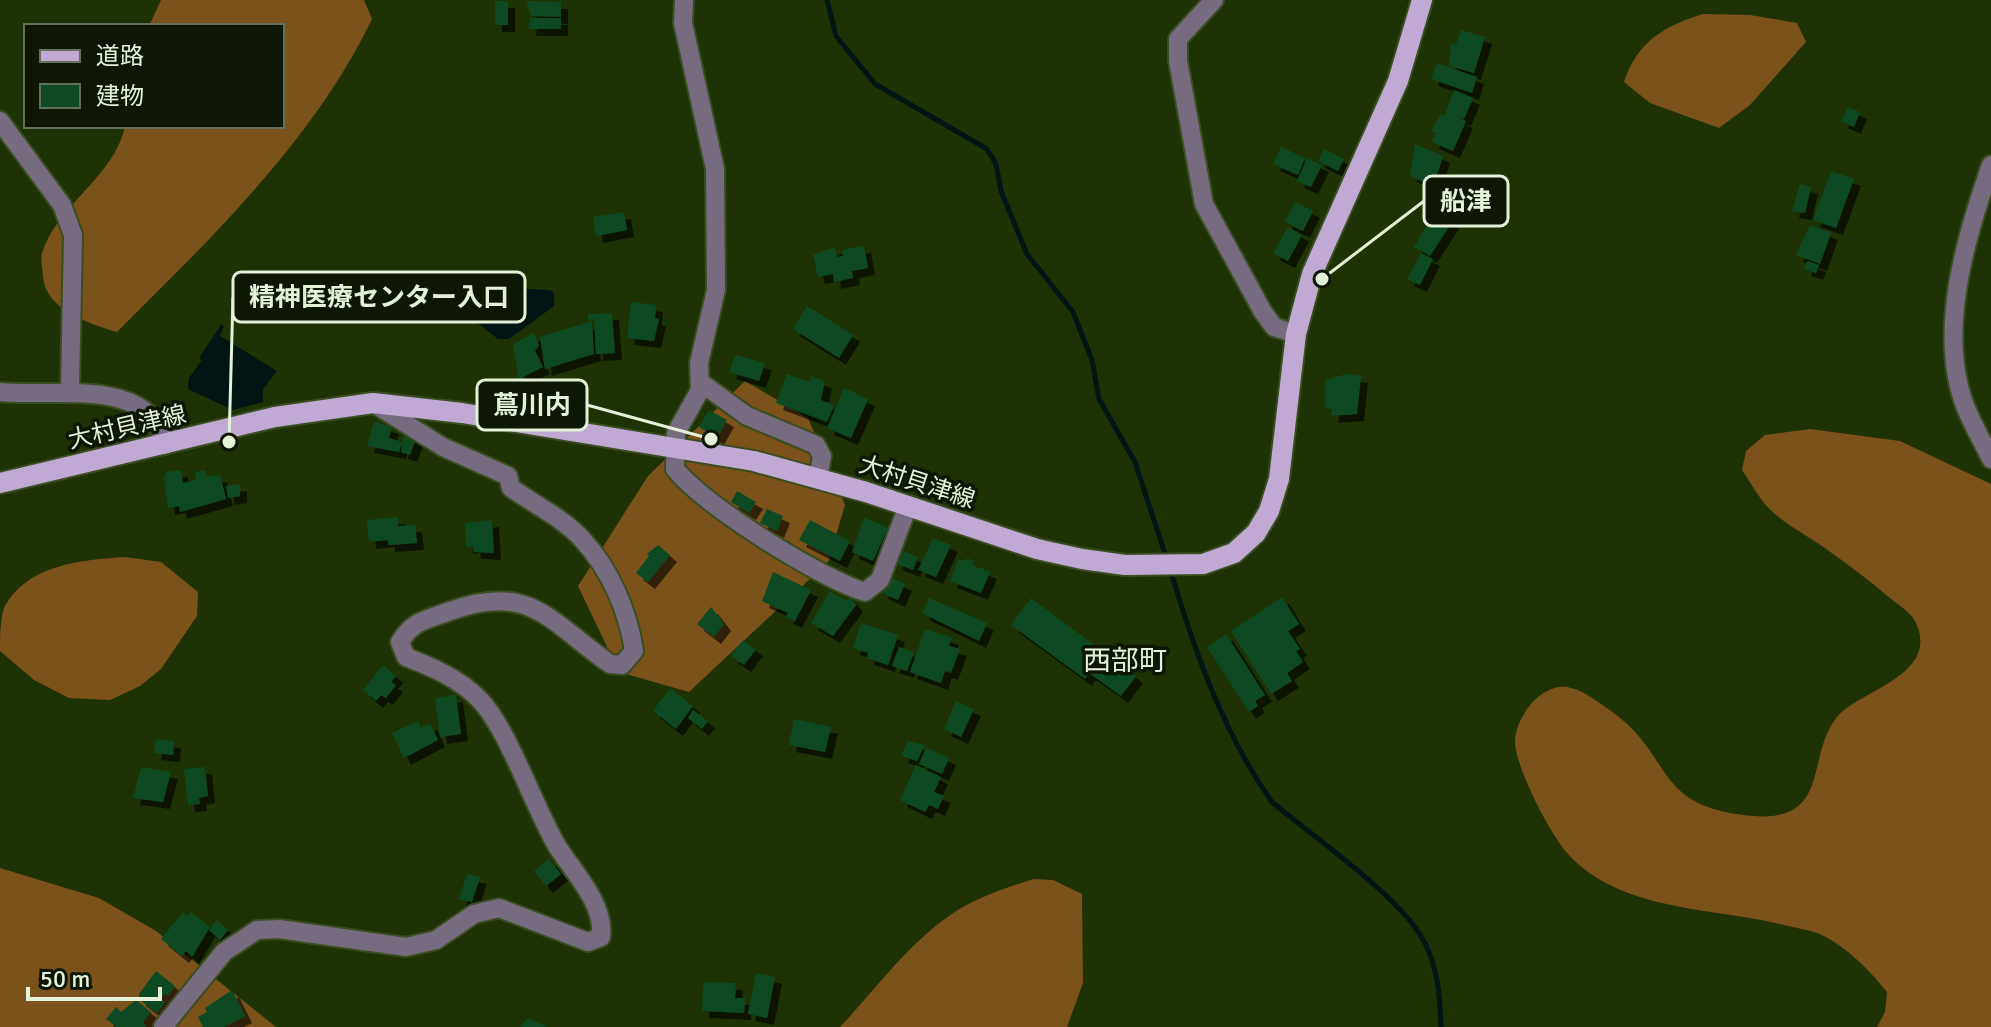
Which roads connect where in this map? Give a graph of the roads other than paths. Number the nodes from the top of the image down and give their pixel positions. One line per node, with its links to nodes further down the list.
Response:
1 (684, 0): 7 (street)
2 (1214, 0): 6 (street)
3 (1422, 0): 6 (main road, 大村貝津線)
4 (0, 121): 8 (street)
5 (1991, 165): 13 (street)
6 (1296, 334): 16 (main road, 大村貝津線)
7 (700, 382): 12 (street); 14 (street)
8 (70, 391): 9 (street); 11 (street)
9 (0, 392)
10 (373, 403): 11 (main road, 大村貝津線); 12 (main road, 大村貝津線); 17 (street)
11 (165, 445): 15 (main road, 大村貝津線)
12 (673, 447): 14 (main road, 大村貝津線); 16 (street)
13 (1991, 459)
14 (818, 478): 16 (main road, 大村貝津線)
15 (0, 483)
16 (908, 506)
17 (163, 1027)

